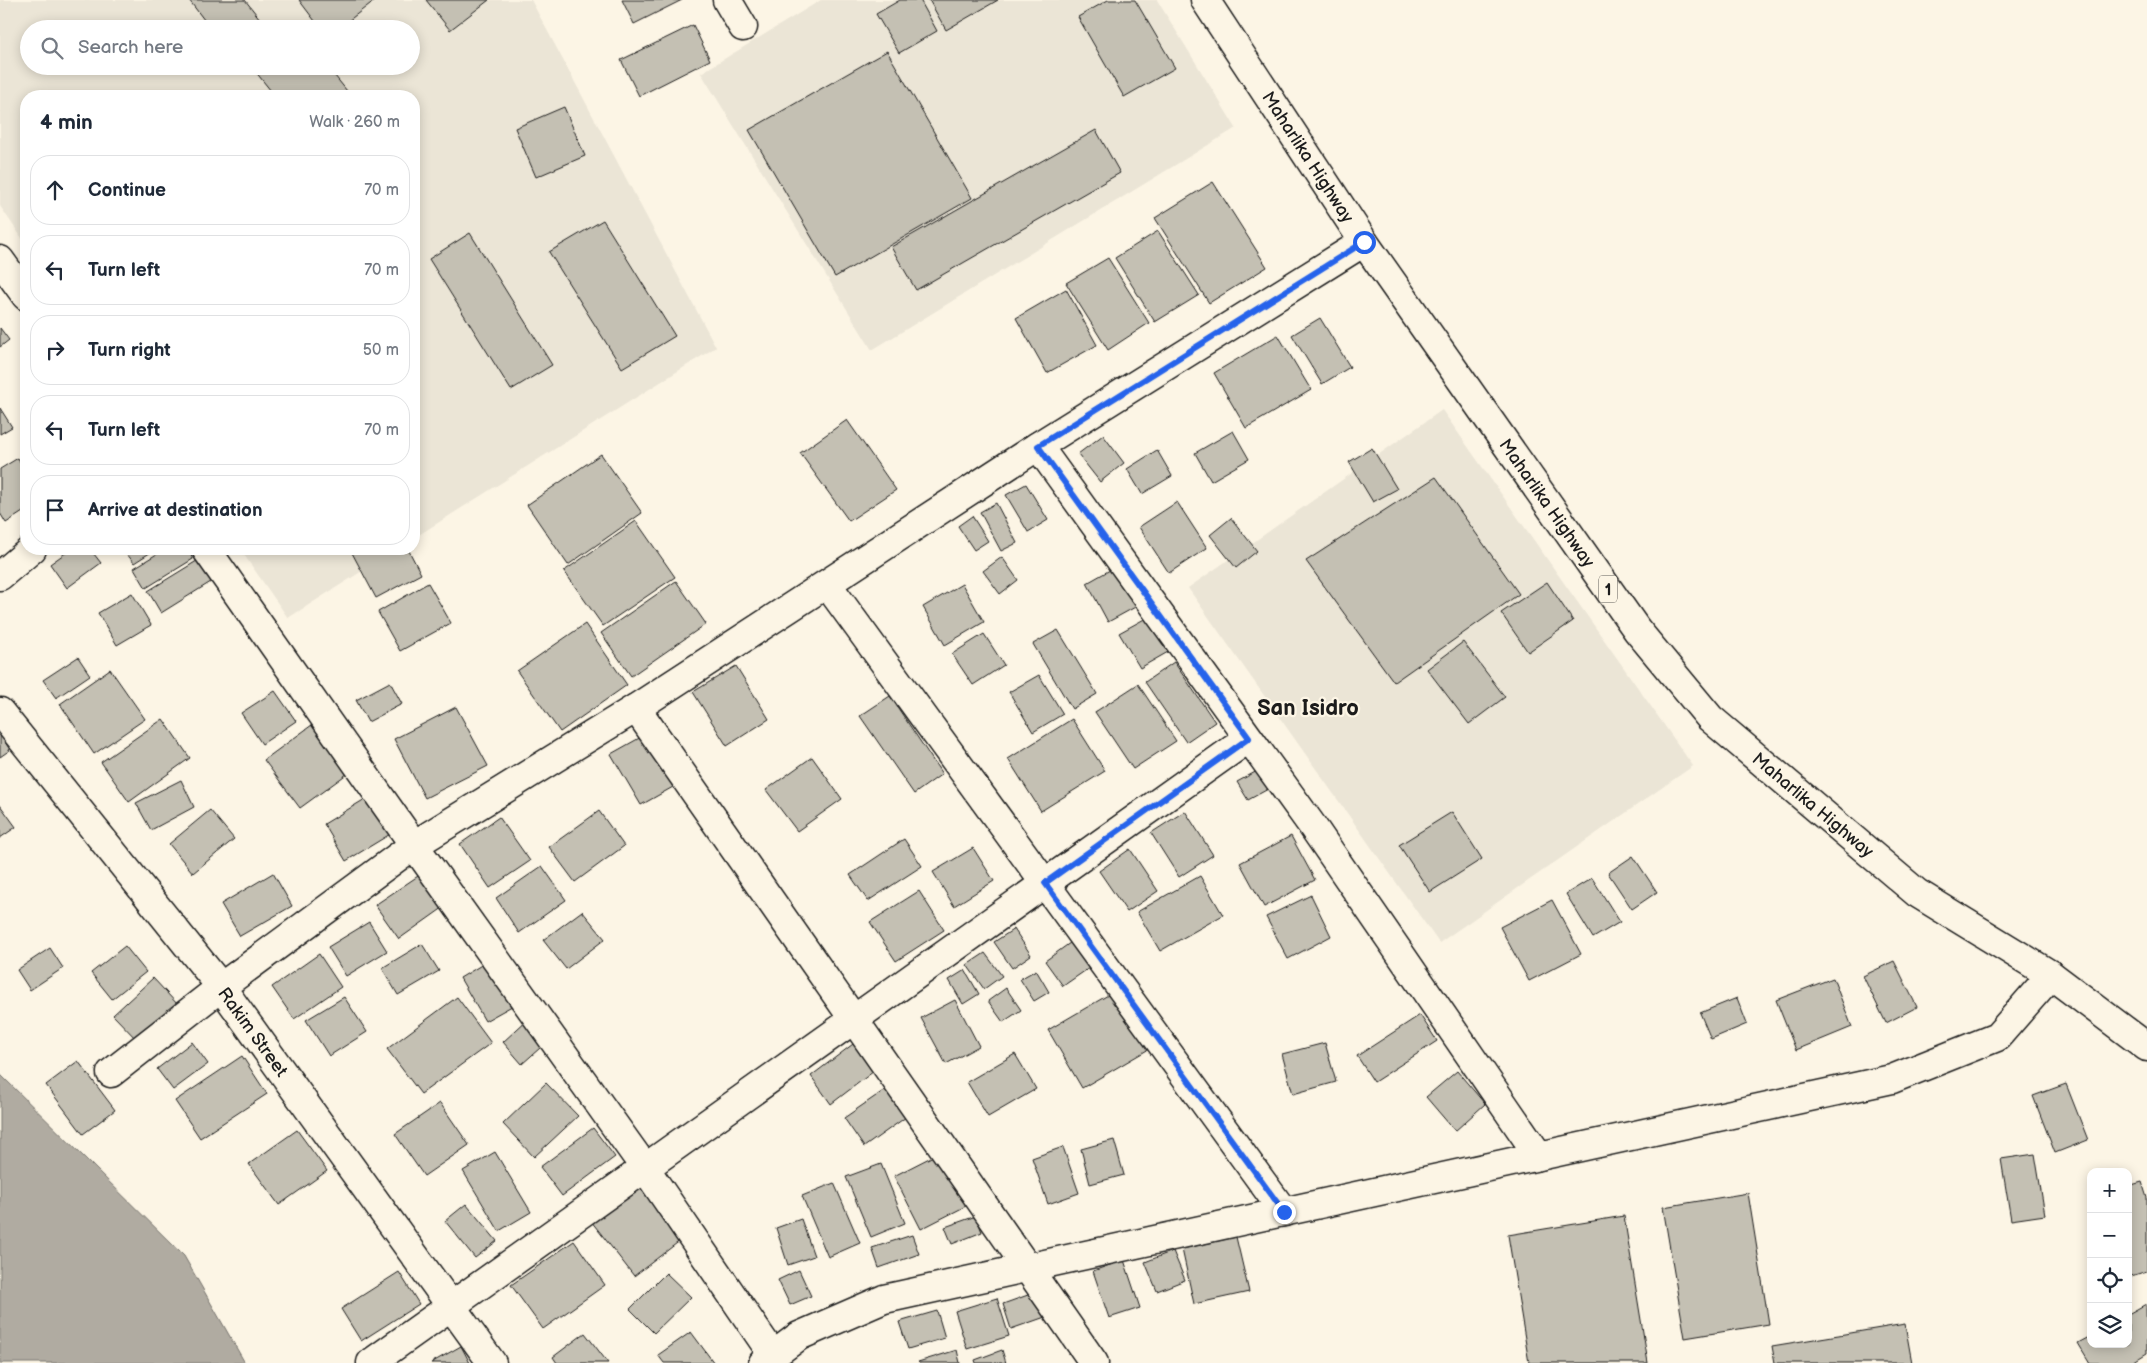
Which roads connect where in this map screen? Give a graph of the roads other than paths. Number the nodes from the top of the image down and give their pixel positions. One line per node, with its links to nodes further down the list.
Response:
1 (726, 0): 3 (main road)
2 (1205, 0): 4 (main road, Maharlika Highway / 1)
3 (743, 27)
4 (1364, 242): 7 (main road); 17 (main road, Maharlika Highway / 1)
5 (0, 260): 6 (main road)
6 (20, 288)
7 (1038, 446): 11 (main road); 14 (main road)
8 (25, 555): 10 (main road)
9 (210, 555): 15 (main road)
10 (0, 576)
11 (827, 584): 12 (main road); 16 (main road)
12 (636, 708): 15 (main road); 19 (main road)
13 (0, 712): 18 (main road, Rakim Street)
14 (1249, 738): 16 (main road); 22 (main road)
15 (414, 846): 18 (main road); 23 (main road)
16 (1045, 883): 19 (main road); 24 (main road)
17 (2051, 975): 20 (main road, Maharlika Highway / 1); 22 (main road)
18 (221, 987): 21 (main road); 26 (main road, Rakim Street)
19 (855, 1019): 23 (main road); 25 (main road)
20 (2147, 1047)
21 (111, 1073)
22 (1539, 1156): 24 (main road)
23 (645, 1168): 26 (main road); 27 (main road)
24 (1284, 1212): 25 (main road)
25 (1028, 1268): 27 (main road); 30 (main road)
26 (452, 1307): 28 (main road); 29 (main road, Rakim Street)
27 (768, 1359)
28 (371, 1363)
29 (492, 1363)
30 (1094, 1363)

